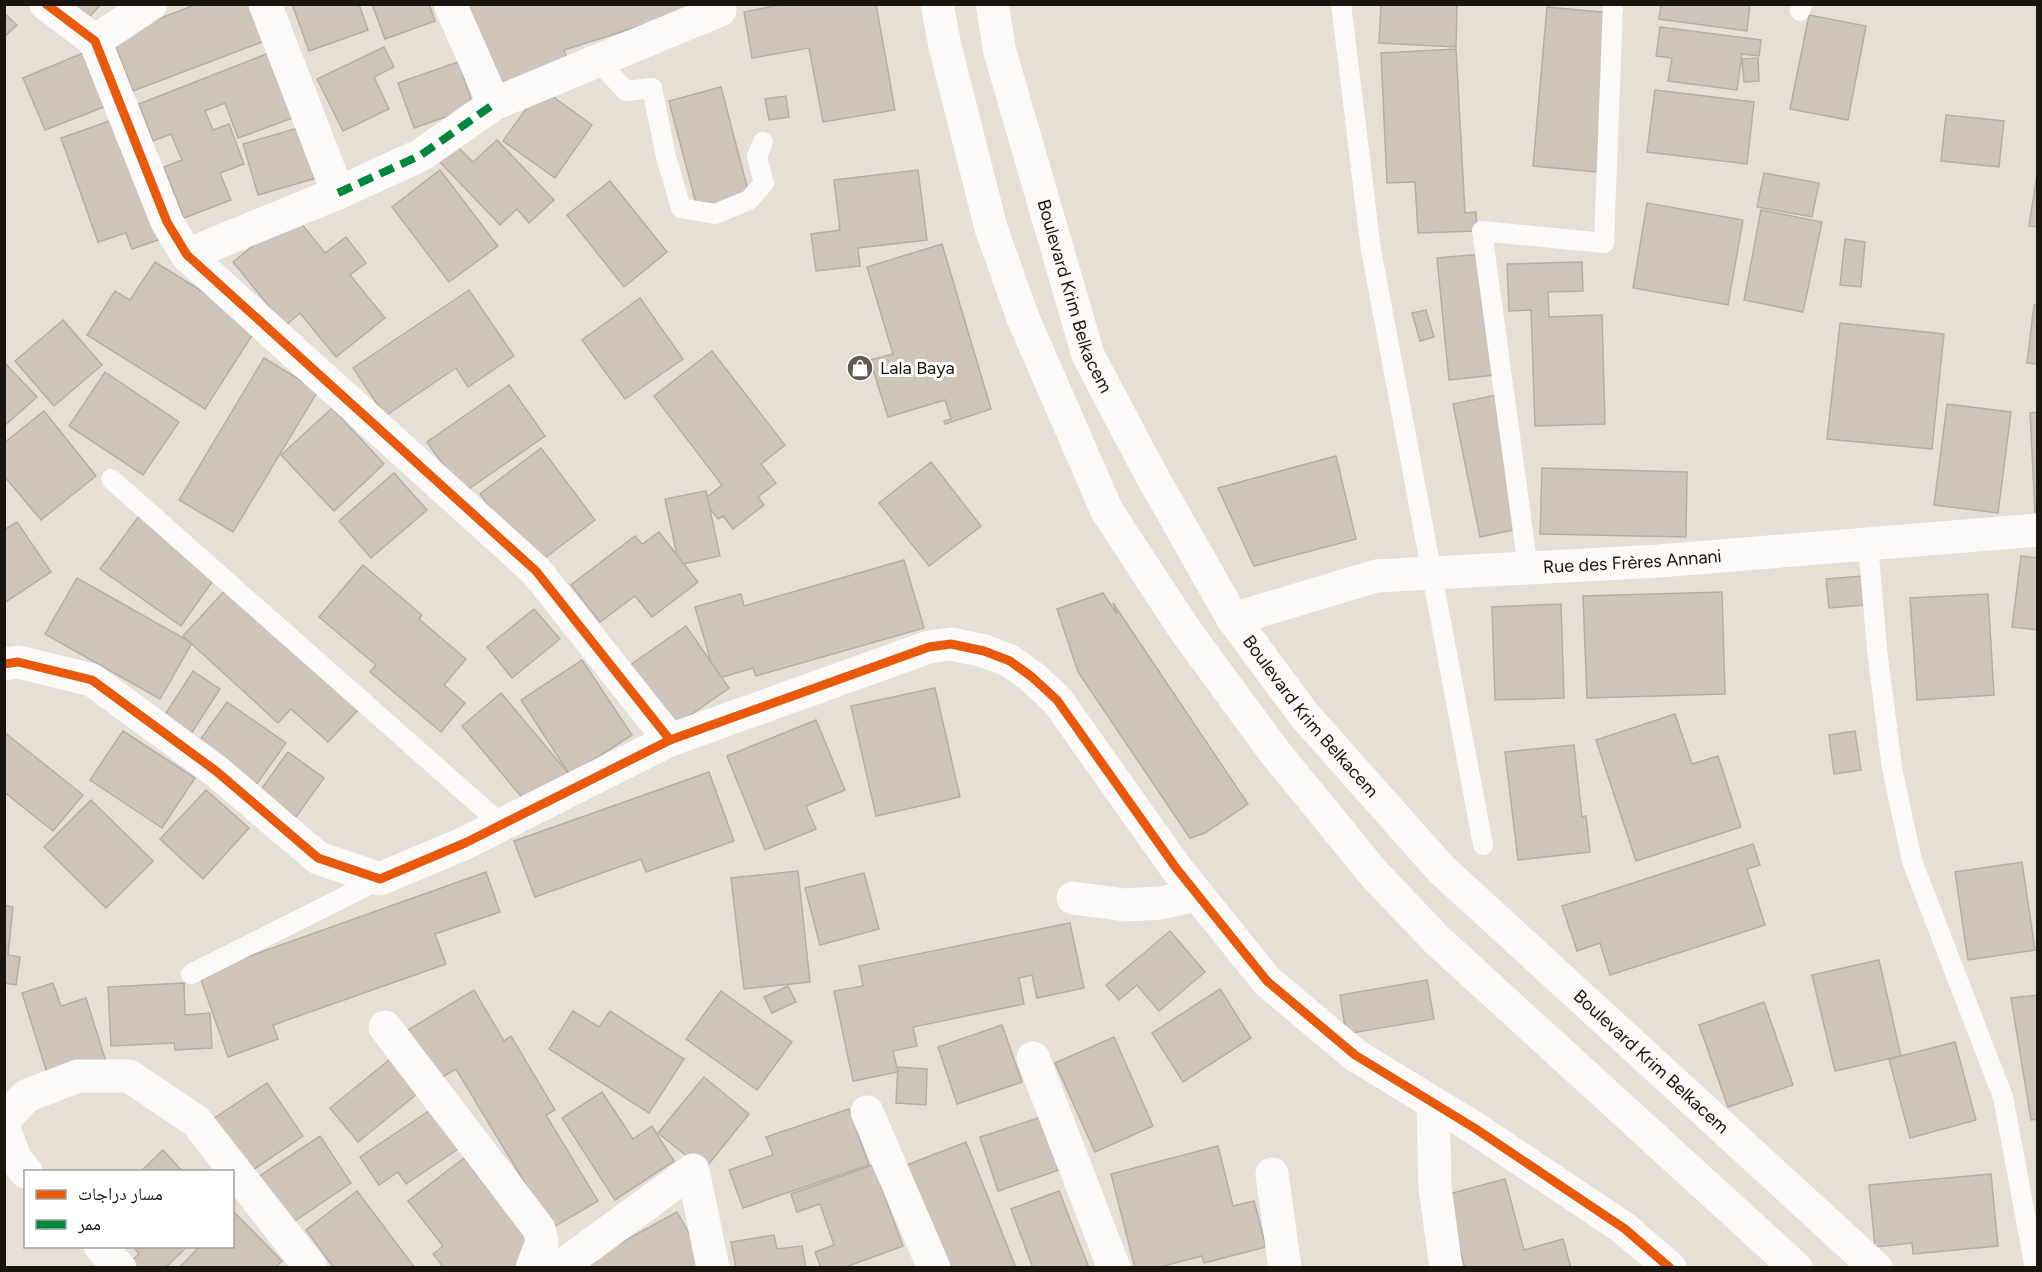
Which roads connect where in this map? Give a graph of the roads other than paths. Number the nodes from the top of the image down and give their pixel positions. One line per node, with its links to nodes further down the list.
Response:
1 (46, 4): 11 (street)
2 (151, 4): 11 (street)
3 (266, 4): 16 (street)
4 (450, 4): 14 (street)
5 (939, 4): 51 (street)
6 (987, 4): 12 (street)
7 (992, 4): 12 (street, Boulevard Krim Belkacem)
8 (1341, 4): 22 (lane)
9 (1613, 4): 21 (lane)
10 (720, 10): 13 (street)
11 (95, 41): 17 (street)
12 (1000, 52): 23 (street, Boulevard Krim Belkacem)
13 (598, 61): 14 (street); 15 (lane)
14 (494, 104): 16 (street)
15 (763, 142)
16 (338, 193): 17 (street)
17 (187, 255): 25 (street)
18 (111, 479): 26 (lane)
19 (2037, 530): 20 (street, Rue des Frères Annani)
20 (1868, 544): 21 (street, Rue des Frères Annani); 53 (lane)
21 (1528, 568): 22 (street, Rue des Frères Annani)
22 (1431, 572): 23 (street, Rue des Frères Annani); 27 (lane)
23 (1233, 619): 52 (street, Boulevard Krim Belkacem)
24 (4, 664): 28 (street)
25 (670, 740): 26 (street); 29 (street)
26 (501, 824): 28 (street)
27 (1483, 844)
28 (380, 879): 31 (lane)
29 (1197, 895): 30 (street); 34 (street)
30 (1073, 898)
31 (191, 974)
32 (385, 1027): 43 (street)
33 (1033, 1058): 47 (street)
34 (1432, 1103): 49 (street); 50 (street)
35 (867, 1112): 46 (street)
36 (4, 1120): 42 (street)
37 (4, 1128): 38 (street)
38 (24, 1170)
39 (1272, 1174): 48 (street)
40 (101, 1248): 41 (street)
41 (120, 1268)
42 (311, 1268)
43 (532, 1268)
44 (559, 1268): 45 (street)
45 (713, 1268)
46 (934, 1268)
47 (1113, 1268)
48 (1285, 1268)
49 (1446, 1268)
50 (1670, 1268)
51 (1796, 1268)
52 (1876, 1268)
53 (2036, 1268)

